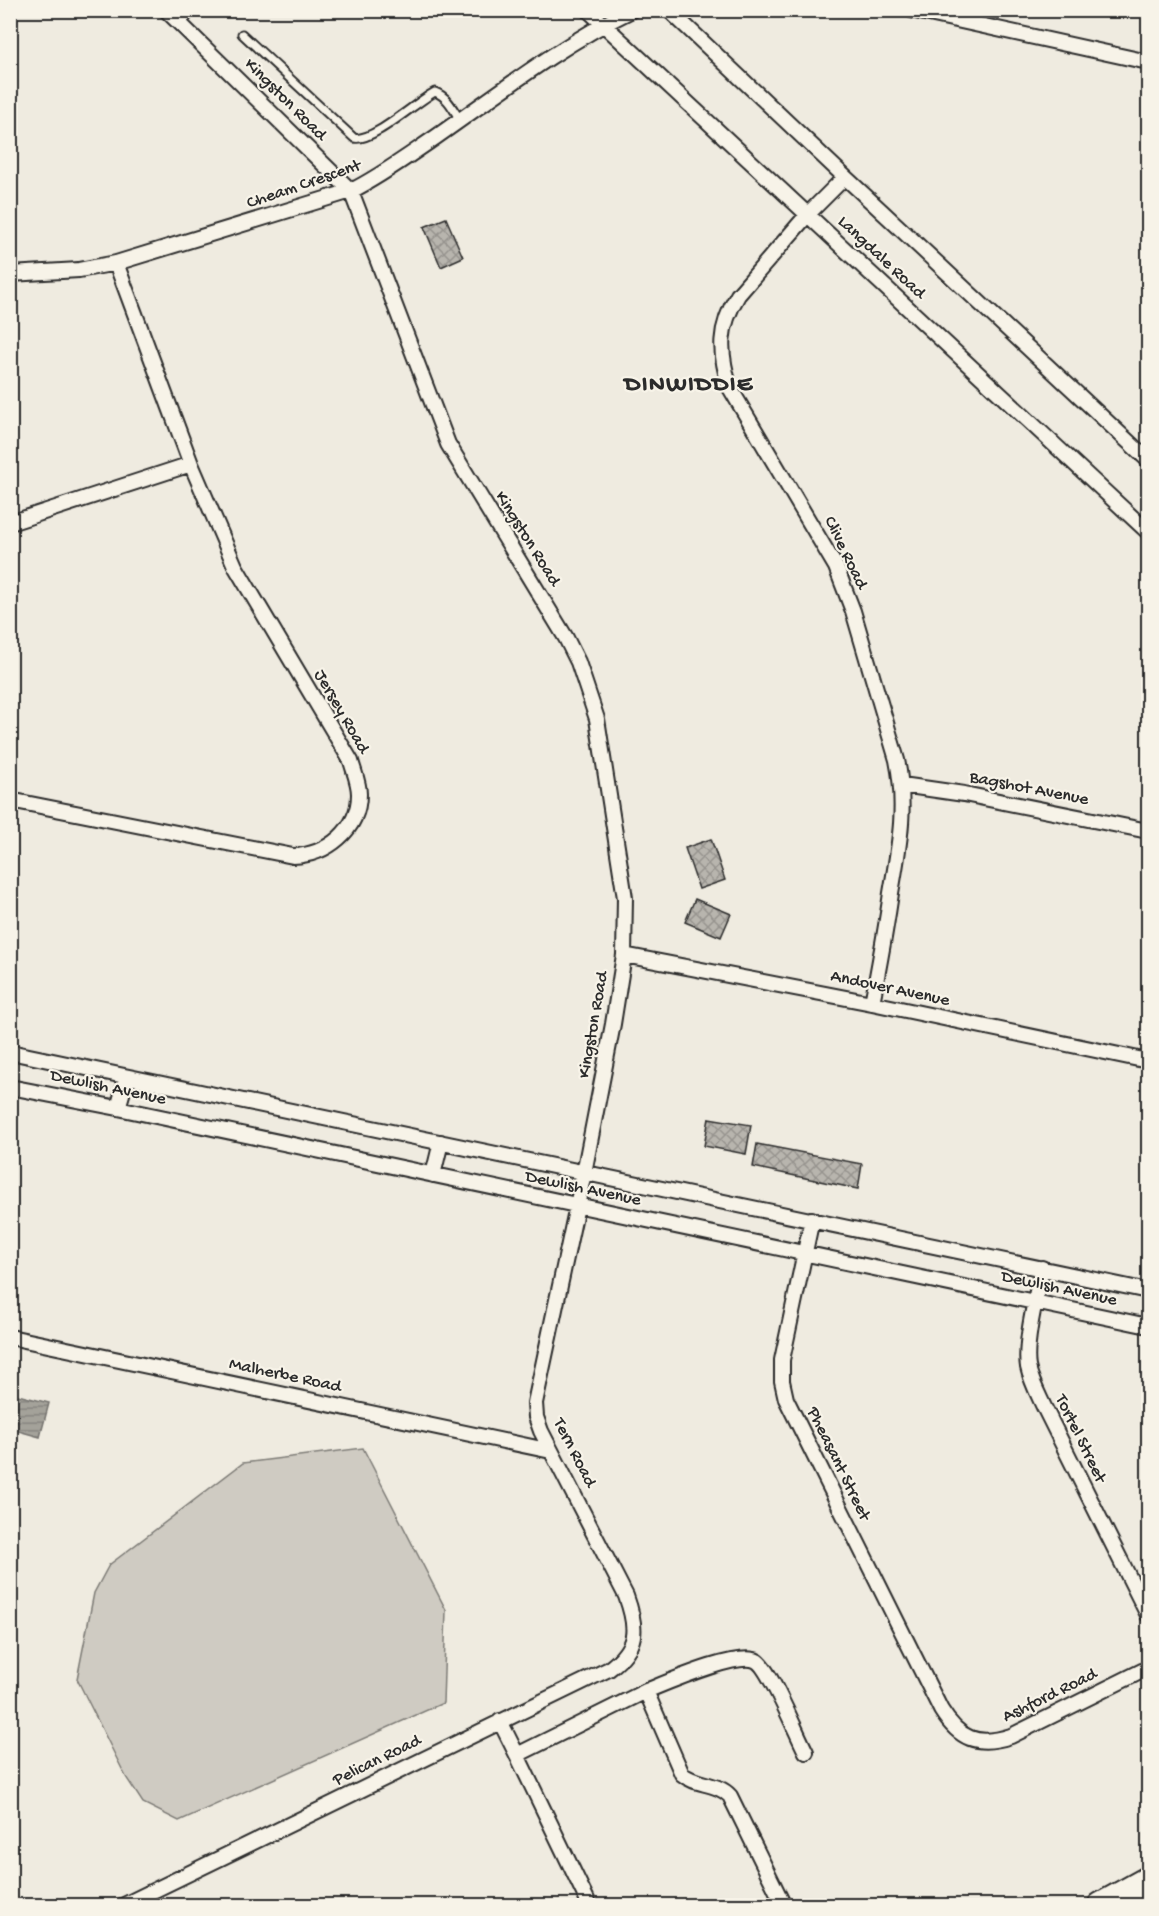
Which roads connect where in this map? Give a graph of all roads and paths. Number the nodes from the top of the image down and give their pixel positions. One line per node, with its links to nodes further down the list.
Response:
1 (166, 10): 7 (street, Kingston Road)
2 (193, 10): 7 (lane)
3 (588, 10): 8 (street, Langdale Road)
4 (632, 10): 8 (street, Cheam Crescent)
5 (669, 10): 12 (street, Langdale Road)
6 (911, 10): 10 (street)
7 (181, 24): 13 (street, Kingston Road)
8 (603, 24): 11 (street, Cheam Crescent); 14 (street, Langdale Road)
9 (242, 34): 11 (lane)
10 (1149, 62)
11 (460, 120): 13 (street, Cheam Crescent)
12 (845, 177): 14 (street, Clive Road); 17 (street, Langdale Road)
13 (351, 191): 15 (street, Cheam Crescent); 24 (street, Kingston Road)
14 (808, 214): 20 (street, Langdale Road); 21 (street, Clive Road)
15 (116, 263): 16 (street, Cheam Crescent); 18 (street, Jersey Road)
16 (10, 274)
17 (1149, 460)
18 (191, 464): 19 (street); 22 (street, Jersey Road)
19 (10, 523)
20 (1149, 532)
21 (902, 785): 23 (street, Bagshot Avenue); 25 (street, Clive Road)
22 (10, 800)
23 (1149, 831)
24 (624, 955): 25 (street, Andover Avenue); 32 (street, Kingston Road)
25 (872, 1003): 27 (street, Andover Avenue)
26 (10, 1052): 28 (street, Dewlish Avenue)
27 (1149, 1061)
28 (127, 1077): 30 (street); 31 (street, Dewlish Avenue)
29 (10, 1087): 30 (street, Dewlish Avenue)
30 (118, 1108): 33 (street, Dewlish Avenue)
31 (441, 1142): 32 (street, Dewlish Avenue); 33 (street)
32 (584, 1173): 34 (street, Tern Road); 35 (street, Dewlish Avenue)
33 (434, 1175): 34 (street, Dewlish Avenue)
34 (576, 1206): 36 (street, Dewlish Avenue); 42 (street, Tern Road)
35 (812, 1219): 36 (street, Pheasant Street); 37 (street, Dewlish Avenue)
36 (805, 1254): 39 (street, Dewlish Avenue); 47 (street, Pheasant Street)
37 (1042, 1268): 38 (street, Dewlish Avenue); 39 (street, Tortel Street)
38 (1149, 1291)
39 (1035, 1303): 40 (street, Dewlish Avenue); 43 (street, Tortel Street)
40 (1149, 1326)
41 (10, 1337): 42 (street, Malherbe Road)
42 (551, 1451): 44 (street, Tern Road)
43 (1149, 1615)
44 (634, 1634): 48 (street, Pelican Road)
45 (1149, 1668): 47 (street, Ashford Road)
46 (646, 1691): 49 (street); 50 (street); 54 (street)
47 (941, 1710)
48 (500, 1721): 50 (street); 52 (street, Pelican Road)
49 (806, 1752)
50 (518, 1755): 53 (street)
51 (1149, 1880): 55 (highway)
52 (122, 1905)
53 (590, 1905)
54 (784, 1905)
55 (1101, 1905)

